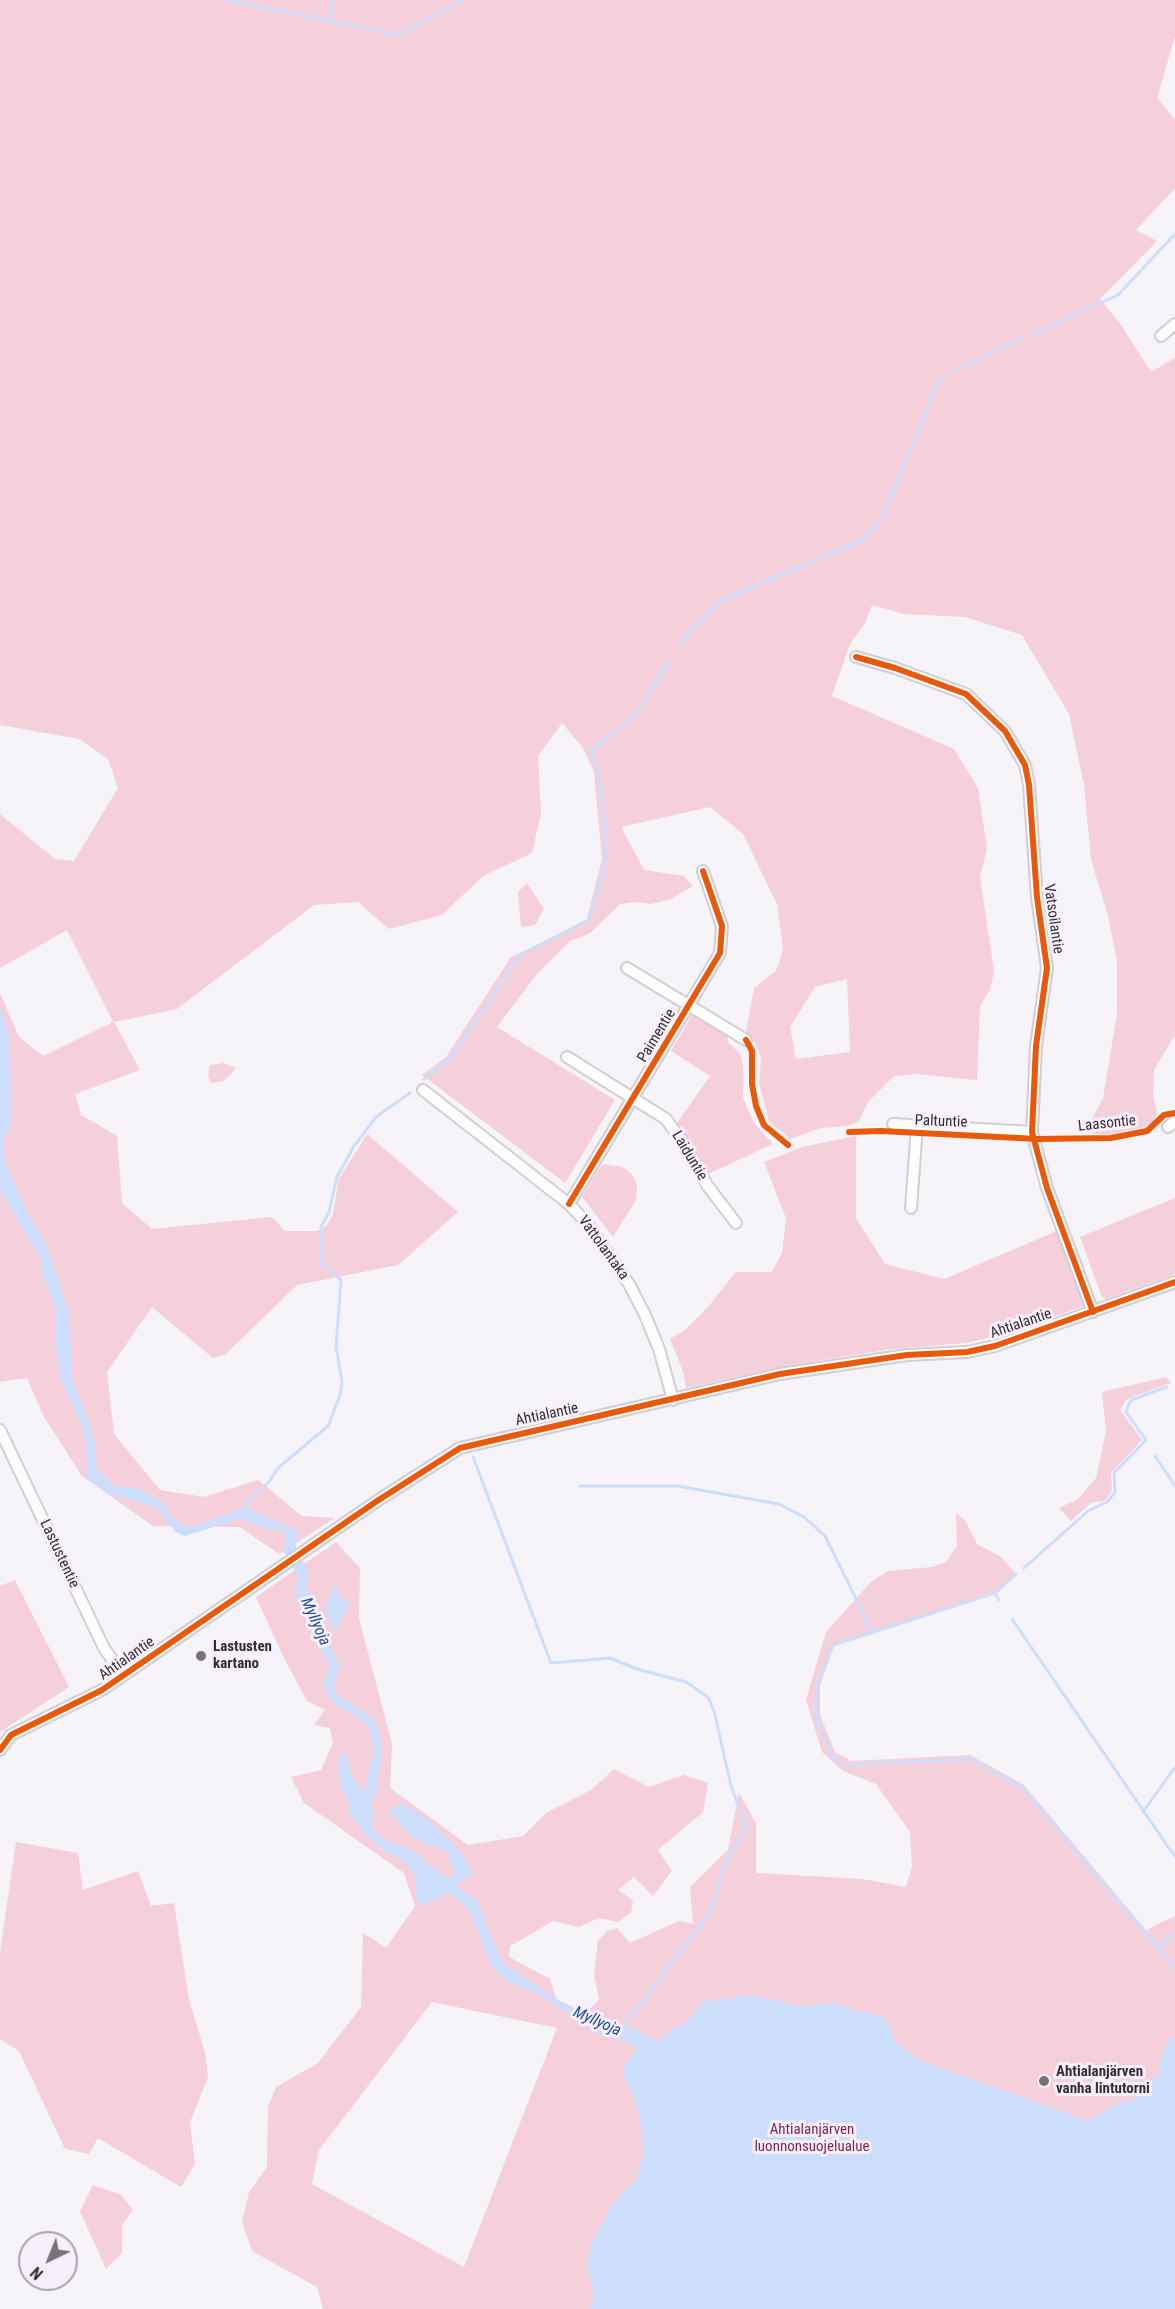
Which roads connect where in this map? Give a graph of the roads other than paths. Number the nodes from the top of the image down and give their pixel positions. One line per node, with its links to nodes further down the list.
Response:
1 (1175, 324): 2 (street)
2 (1161, 336)
3 (856, 657): 13 (street, Vatsoilantie)
4 (703, 871): 6 (street, Paimentie)
5 (627, 968): 6 (street)
6 (690, 1006): 7 (street); 10 (street, Paimentie)
7 (746, 1040)
8 (567, 1057): 10 (street, Laiduntie)
9 (423, 1090): 14 (street, Vattolantaka)
10 (634, 1097): 14 (street, Paimentie); 16 (street, Laiduntie)
11 (893, 1124): 12 (street, Paltuntie)
12 (917, 1126): 13 (street, Paltuntie); 15 (street)
13 (1032, 1132): 18 (street, Vatsoilantie)
14 (569, 1204): 19 (street, Vattolantaka)
15 (911, 1208)
16 (736, 1223)
17 (1175, 1282): 18 (street, Ahtialantie)
18 (1093, 1312): 19 (street, Ahtialantie)
19 (673, 1400): 21 (street, Ahtialantie)
20 (0, 1430): 21 (street, Lastustentie)
21 (123, 1675): 22 (street, Ahtialantie)
22 (0, 1750)

